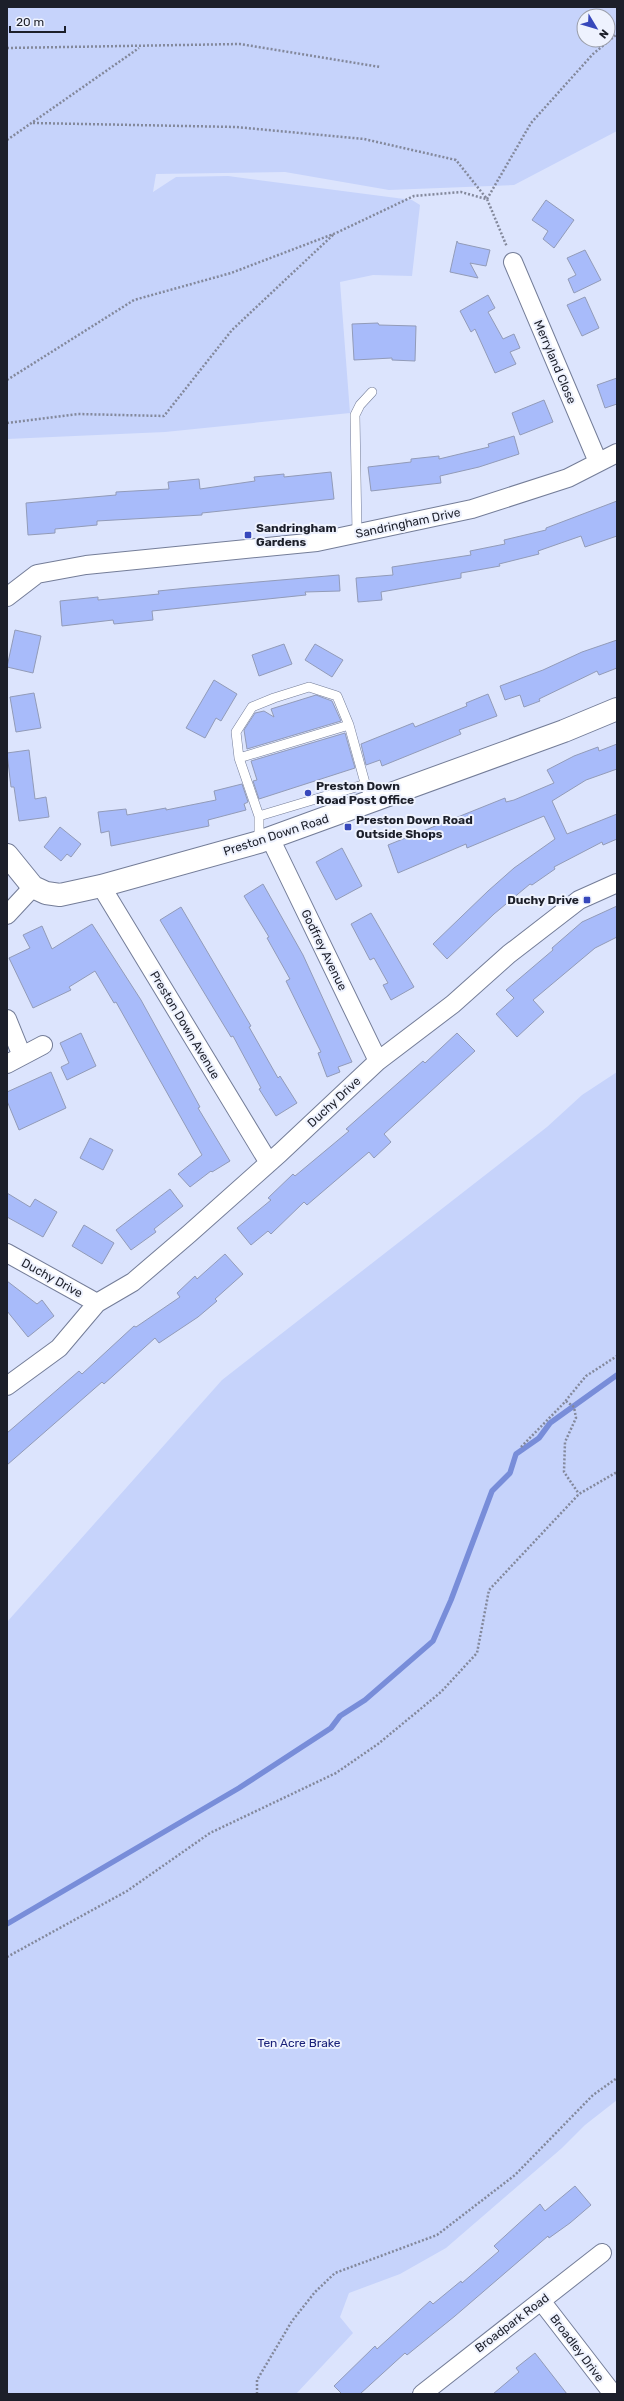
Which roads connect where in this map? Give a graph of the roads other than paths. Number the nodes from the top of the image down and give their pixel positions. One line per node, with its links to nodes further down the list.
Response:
1 (513, 262): 4 (street, Merryland Close)
2 (372, 392): 5 (lane)
3 (617, 453): 4 (street, Sandringham Drive)
4 (598, 462): 5 (street, Sandringham Drive)
5 (357, 534): 6 (street, Sandringham Drive)
6 (7, 597)
7 (617, 710): 10 (street, Preston Down Road)
8 (349, 725): 9 (lane); 9 (lane); 10 (lane)
9 (239, 758): 11 (lane)
10 (368, 793): 11 (lane); 12 (street, Preston Down Road)
11 (259, 816): 12 (lane)
12 (264, 840): 15 (street, Preston Down Road); 21 (street, Godfrey Avenue)
13 (7, 855): 16 (street)
14 (617, 883): 21 (street, Duchy Drive)
15 (101, 886): 16 (street, Preston Down Road); 22 (street, Preston Down Avenue)
16 (34, 887): 17 (street)
17 (7, 915)
18 (7, 1019): 20 (street)
19 (43, 1045): 20 (street)
20 (14, 1060)
21 (378, 1061): 22 (street, Duchy Drive)
22 (269, 1163): 24 (street, Duchy Drive)
23 (7, 1253): 24 (street, Duchy Drive)
24 (97, 1303): 25 (street, Duchy Drive)
25 (7, 1386)
26 (602, 2253): 27 (street, Broadpark Road)
27 (542, 2302): 28 (street, Broadpark Road); 29 (street, Broadley Drive)
28 (422, 2394)
29 (613, 2394)

